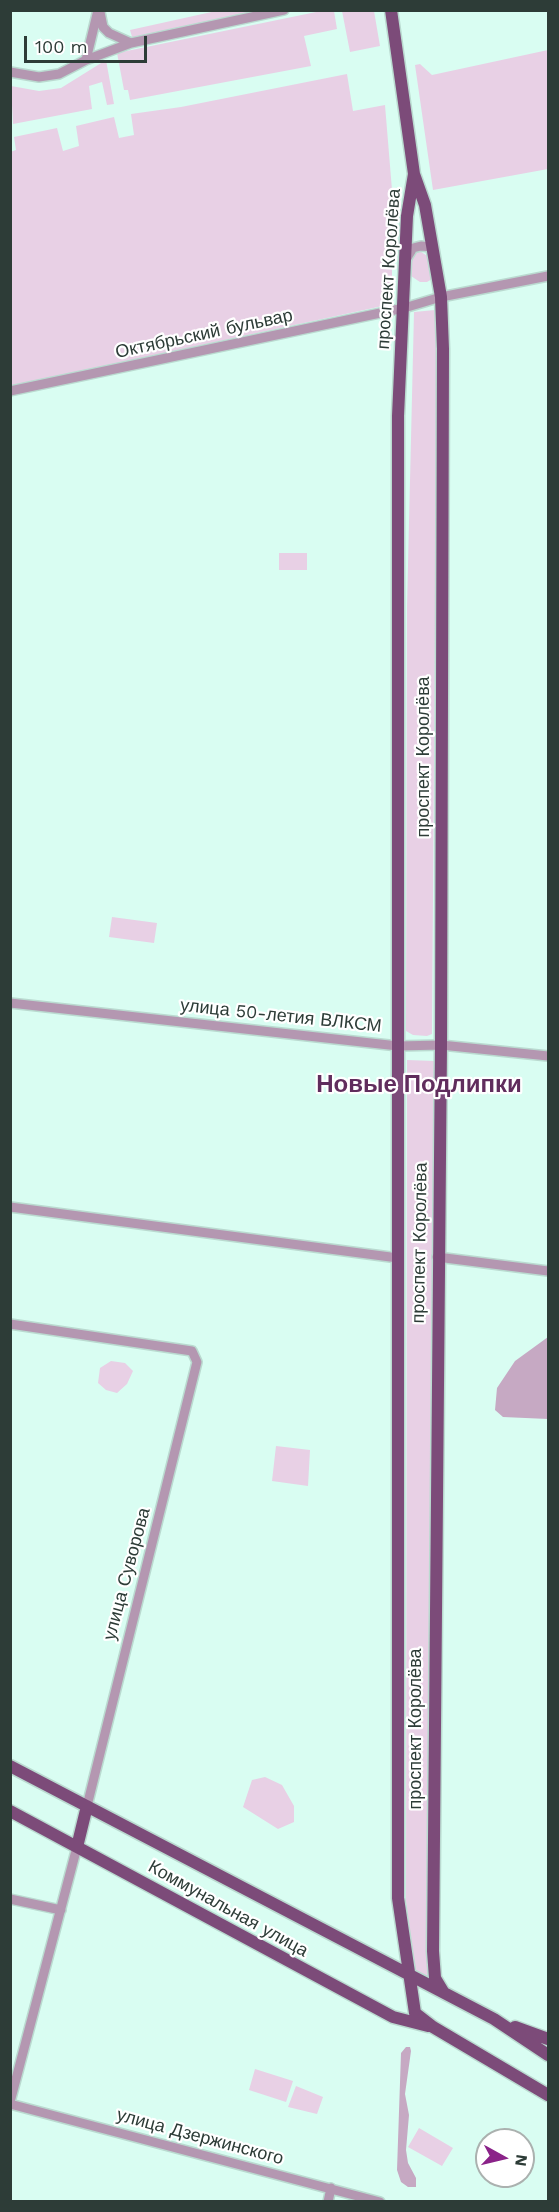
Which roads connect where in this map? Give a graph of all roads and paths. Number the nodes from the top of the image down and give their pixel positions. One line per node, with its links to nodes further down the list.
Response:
1 (99, 10): 4 (street); 5 (street)
2 (284, 10): 4 (street)
3 (391, 10): 7 (main road)
4 (131, 43): 5 (street)
5 (86, 60): 6 (street)
6 (10, 72)
7 (414, 171): 8 (main road, проспект Королёва); 9 (main road, проспект Королёва)
8 (432, 247): 9 (street); 11 (main road, проспект Королёва)
9 (406, 258): 12 (main road, проспект Королёва)
10 (549, 276): 11 (street, Октябрьский бульвар)
11 (441, 297): 12 (street, Октябрьский бульвар); 15 (main road, проспект Королёва)
12 (404, 308): 13 (street, Октябрьский бульвар); 16 (main road, проспект Королёва)
13 (10, 391)
14 (10, 1003): 16 (street, улица 50-летия ВЛКСМ)
15 (441, 1045): 16 (street, улица 50-летия ВЛКСМ); 17 (street, улица 50-летия ВЛКСМ); 19 (main road, проспект Королёва)
16 (398, 1046): 20 (main road, проспект Королёва)
17 (549, 1056)
18 (10, 1207): 20 (street)
19 (437, 1257): 21 (street); 30 (main road, проспект Королёва)
20 (398, 1258): 29 (main road, проспект Королёва)
21 (549, 1271)
22 (10, 1324): 24 (street, улица Суворова)
23 (10, 1766): 24 (main road, Коммунальная улица)
24 (87, 1806): 26 (main road); 29 (main road, Коммунальная улица)
25 (10, 1810): 26 (main road, Коммунальная улица)
26 (77, 1846): 28 (street); 32 (main road, Коммунальная улица)
27 (10, 1899): 28 (street)
28 (60, 1910): 38 (street)
29 (409, 1977): 30 (main road, Коммунальная улица); 32 (main road, проспект Королёва)
30 (444, 1993): 31 (main road, Коммунальная улица)
31 (494, 2019): 33 (main road); 34 (main road)
32 (433, 2027): 35 (main road)
33 (549, 2039)
34 (547, 2055)
35 (531, 2084): 36 (main road); 37 (main road)
36 (549, 2090)
37 (549, 2095)
38 (10, 2103): 39 (street, улица Дзержинского)
39 (331, 2188): 40 (street); 41 (street, улица Дзержинского)
40 (328, 2202)
41 (380, 2202)

